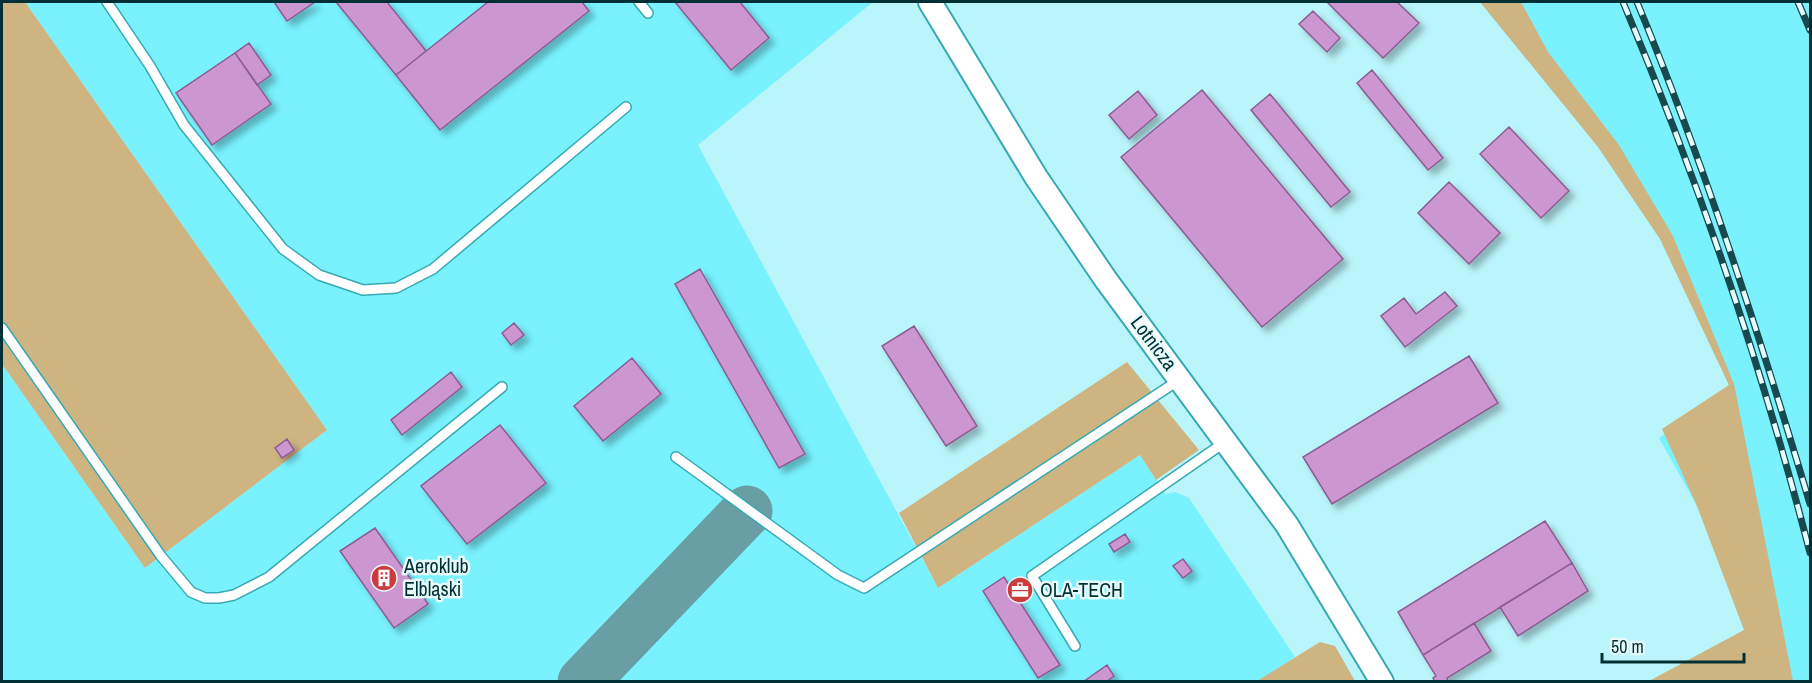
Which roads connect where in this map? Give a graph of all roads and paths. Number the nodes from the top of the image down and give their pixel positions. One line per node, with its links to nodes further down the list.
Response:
1 (107, 2): 5 (lane)
2 (639, 2): 4 (lane)
3 (930, 2): 7 (street, Lotnicza)
4 (648, 13)
5 (626, 107)
6 (2, 328): 8 (lane)
7 (1181, 379): 9 (street, Lotnicza); 10 (lane)
8 (502, 387)
9 (1227, 441): 11 (lane); 12 (street, Lotnicza)
10 (676, 457)
11 (1075, 646)
12 (1382, 681)

